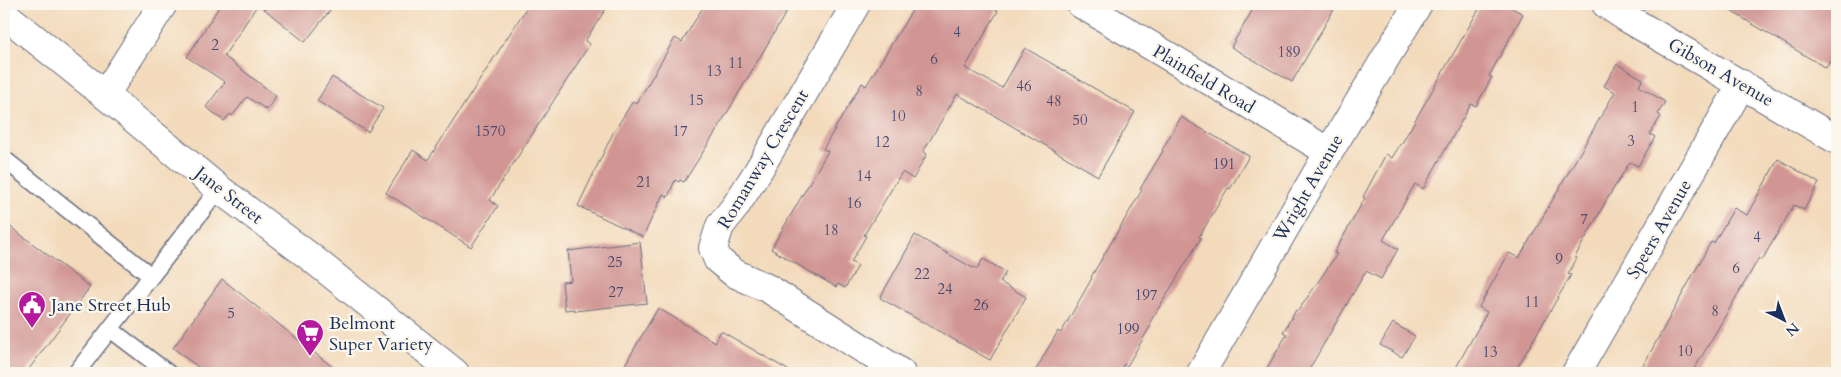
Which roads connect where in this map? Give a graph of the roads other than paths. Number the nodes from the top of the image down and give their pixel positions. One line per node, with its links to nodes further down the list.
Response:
1 (163, 4): 8 (street)
2 (856, 4): 18 (street, Romanway Crescent)
3 (1081, 4): 10 (street, Plainfield Road)
4 (1418, 4): 10 (street, Wright Avenue)
5 (1623, 9): 7 (street, Gibson Avenue)
6 (4, 14): 8 (street, Jane Street)
7 (1742, 84): 9 (street, Gibson Avenue); 20 (street, Speers Avenue)
8 (106, 95): 12 (street, Jane Street)
9 (1836, 137)
10 (1329, 152): 19 (street, Wright Avenue)
11 (4, 159): 13 (lane)
12 (219, 189): 13 (lane); 17 (street, Jane Street)
13 (151, 276): 14 (lane)
14 (110, 329): 15 (lane); 16 (lane)
15 (76, 373)
16 (168, 373)
17 (456, 373)
18 (901, 373)
19 (1201, 373)
20 (1576, 373)

